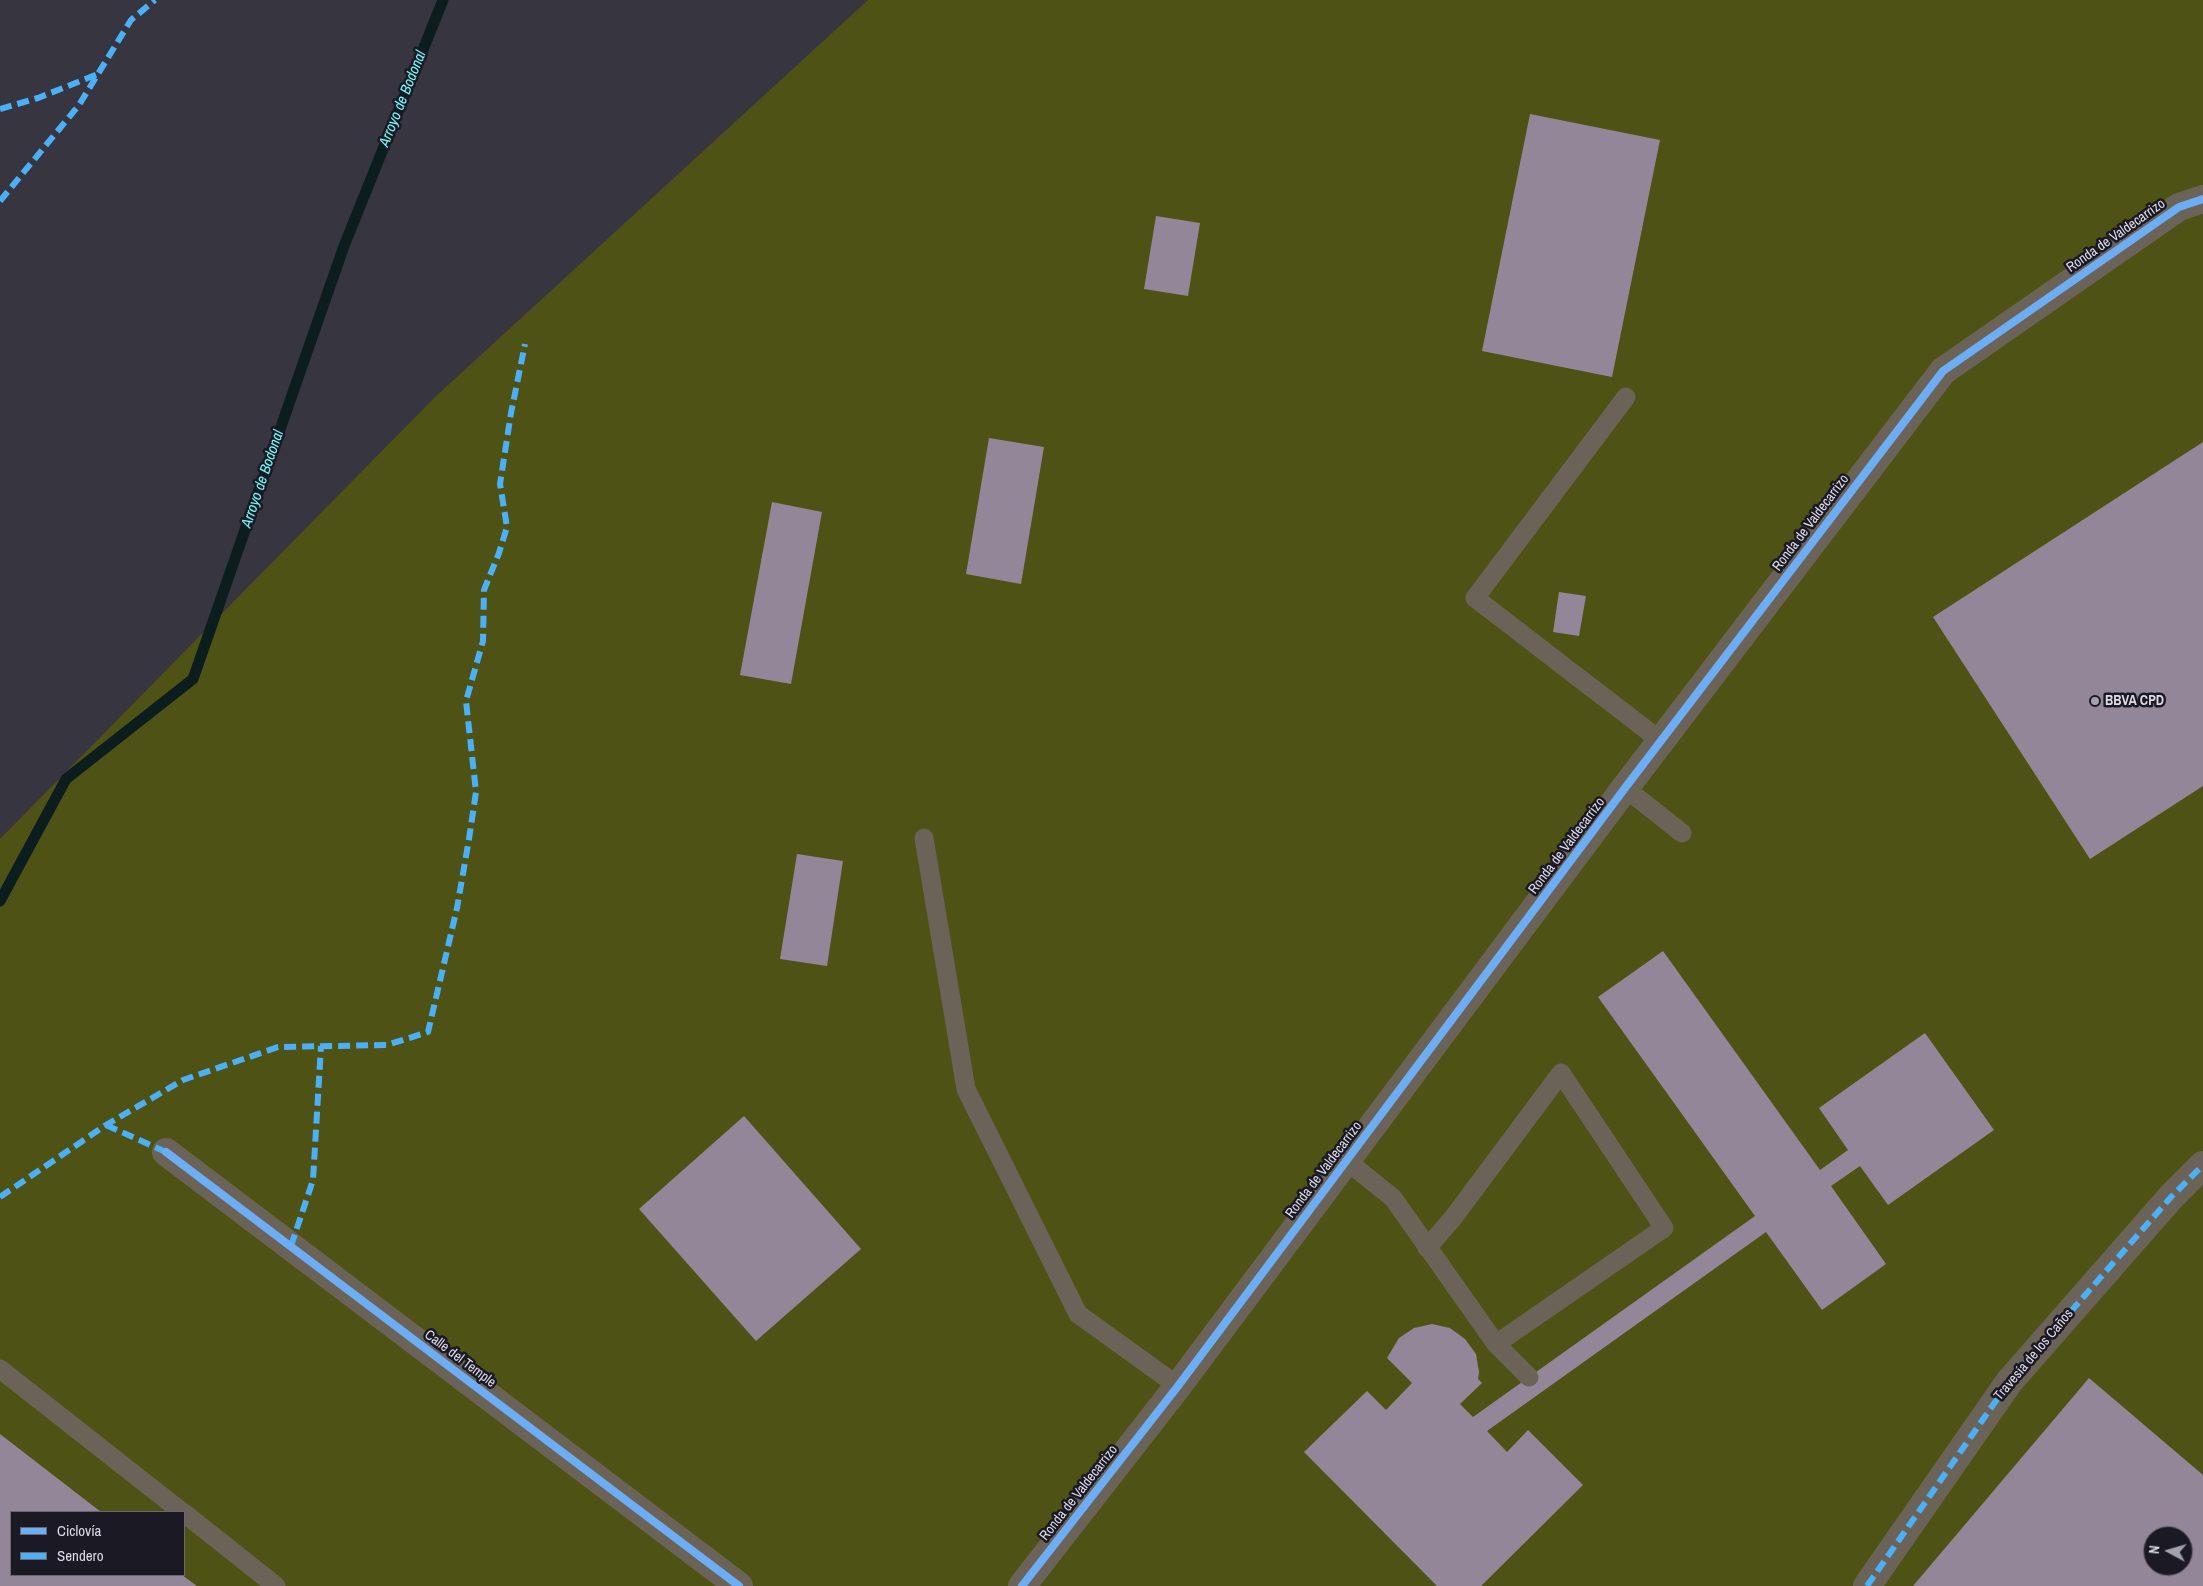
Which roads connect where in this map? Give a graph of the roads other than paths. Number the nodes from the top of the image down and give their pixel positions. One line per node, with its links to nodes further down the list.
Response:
1 (2203, 199): 3 (street, Ronda de Valdecarrizo)
2 (1626, 397): 3 (lane)
3 (1661, 741): 4 (street, Ronda de Valdecarrizo)
4 (1625, 788): 5 (lane); 8 (street, Ronda de Valdecarrizo)
5 (1682, 833)
6 (924, 838): 14 (lane)
7 (166, 1152): 18 (street, Calle del Temple)
8 (1347, 1161): 10 (lane); 14 (street, Ronda de Valdecarrizo)
9 (2203, 1164): 20 (street, Travesía de los Caños)
10 (1427, 1248): 11 (lane); 11 (lane)
11 (1496, 1344): 13 (lane)
12 (0, 1370): 15 (lane)
13 (1529, 1378)
14 (1178, 1386): 19 (street, Ronda de Valdecarrizo)
15 (180, 1511)
16 (185, 1515): 17 (lane)
17 (276, 1586)
18 (739, 1586)
19 (1022, 1586)
20 (1867, 1586)

